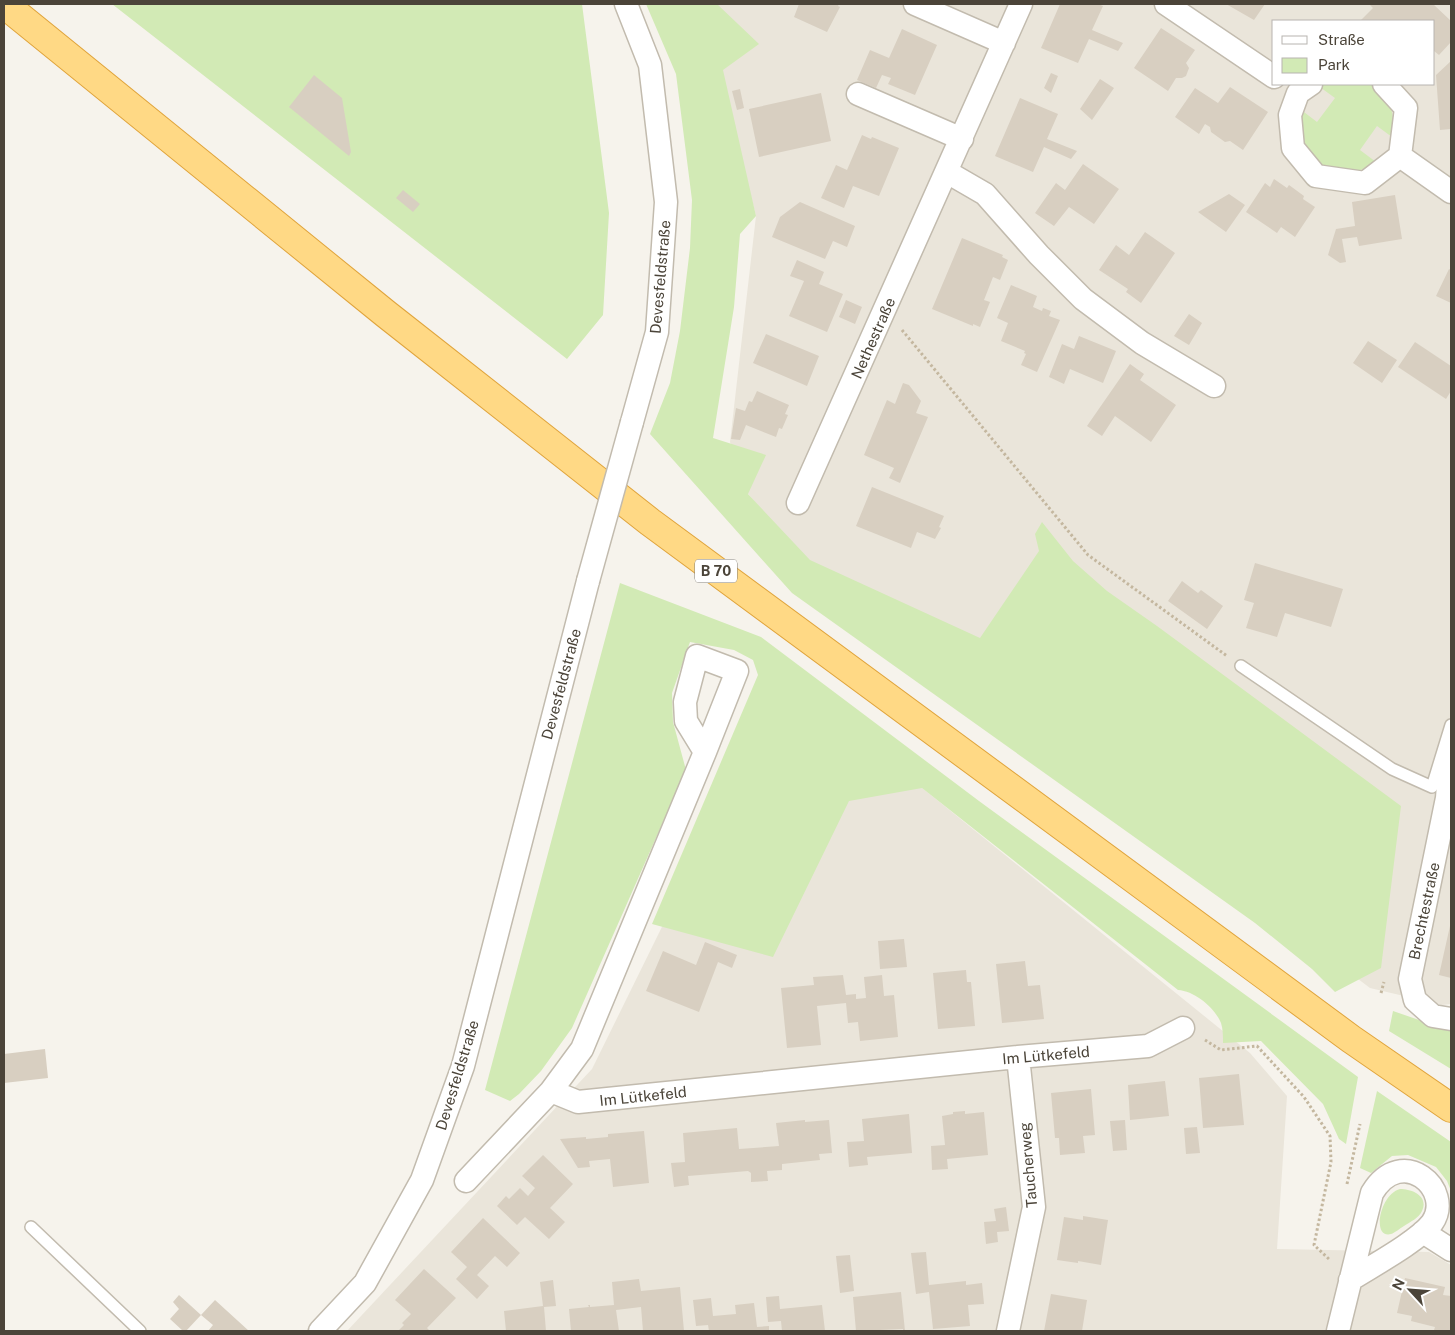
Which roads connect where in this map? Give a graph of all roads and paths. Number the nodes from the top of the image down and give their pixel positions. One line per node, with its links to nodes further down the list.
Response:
1 (4, 4): 26 (highway, B 70)
2 (626, 4): 33 (street, Devesfeldstraße, bridge)
3 (915, 4): 6 (street)
4 (1021, 4): 6 (street, Nethestraße)
5 (1166, 4): 7 (street)
6 (1004, 43): 11 (street, Nethestraße)
7 (1272, 76)
8 (1385, 85): 12 (street)
9 (1298, 87): 12 (street)
10 (858, 94): 11 (street)
11 (962, 139): 13 (street, Nethestraße)
12 (1400, 156): 14 (street)
13 (947, 172): 15 (street, Nethestraße); 16 (street)
14 (1451, 192)
15 (882, 318): 17 (street, Nethestraße); 18 (path)
16 (1214, 386)
17 (798, 503)
18 (1241, 666): 19 (lane)
19 (1451, 724)
20 (1451, 749): 22 (street, Brechtestraße)
21 (705, 752): 25 (street)
22 (1451, 1019)
23 (1183, 1028): 24 (street, Im Lütkefeld); 31 (path)
24 (1018, 1057): 25 (street, Im Lütkefeld); 34 (street, Taucherweg)
25 (551, 1091): 27 (street)
26 (1451, 1108)
27 (466, 1181)
28 (31, 1227): 32 (lane)
29 (1423, 1232): 30 (street); 31 (street); 31 (street)
30 (1451, 1250)
31 (1350, 1280): 35 (street)
32 (140, 1331)
33 (320, 1331)
34 (1008, 1331)
35 (1338, 1331)

